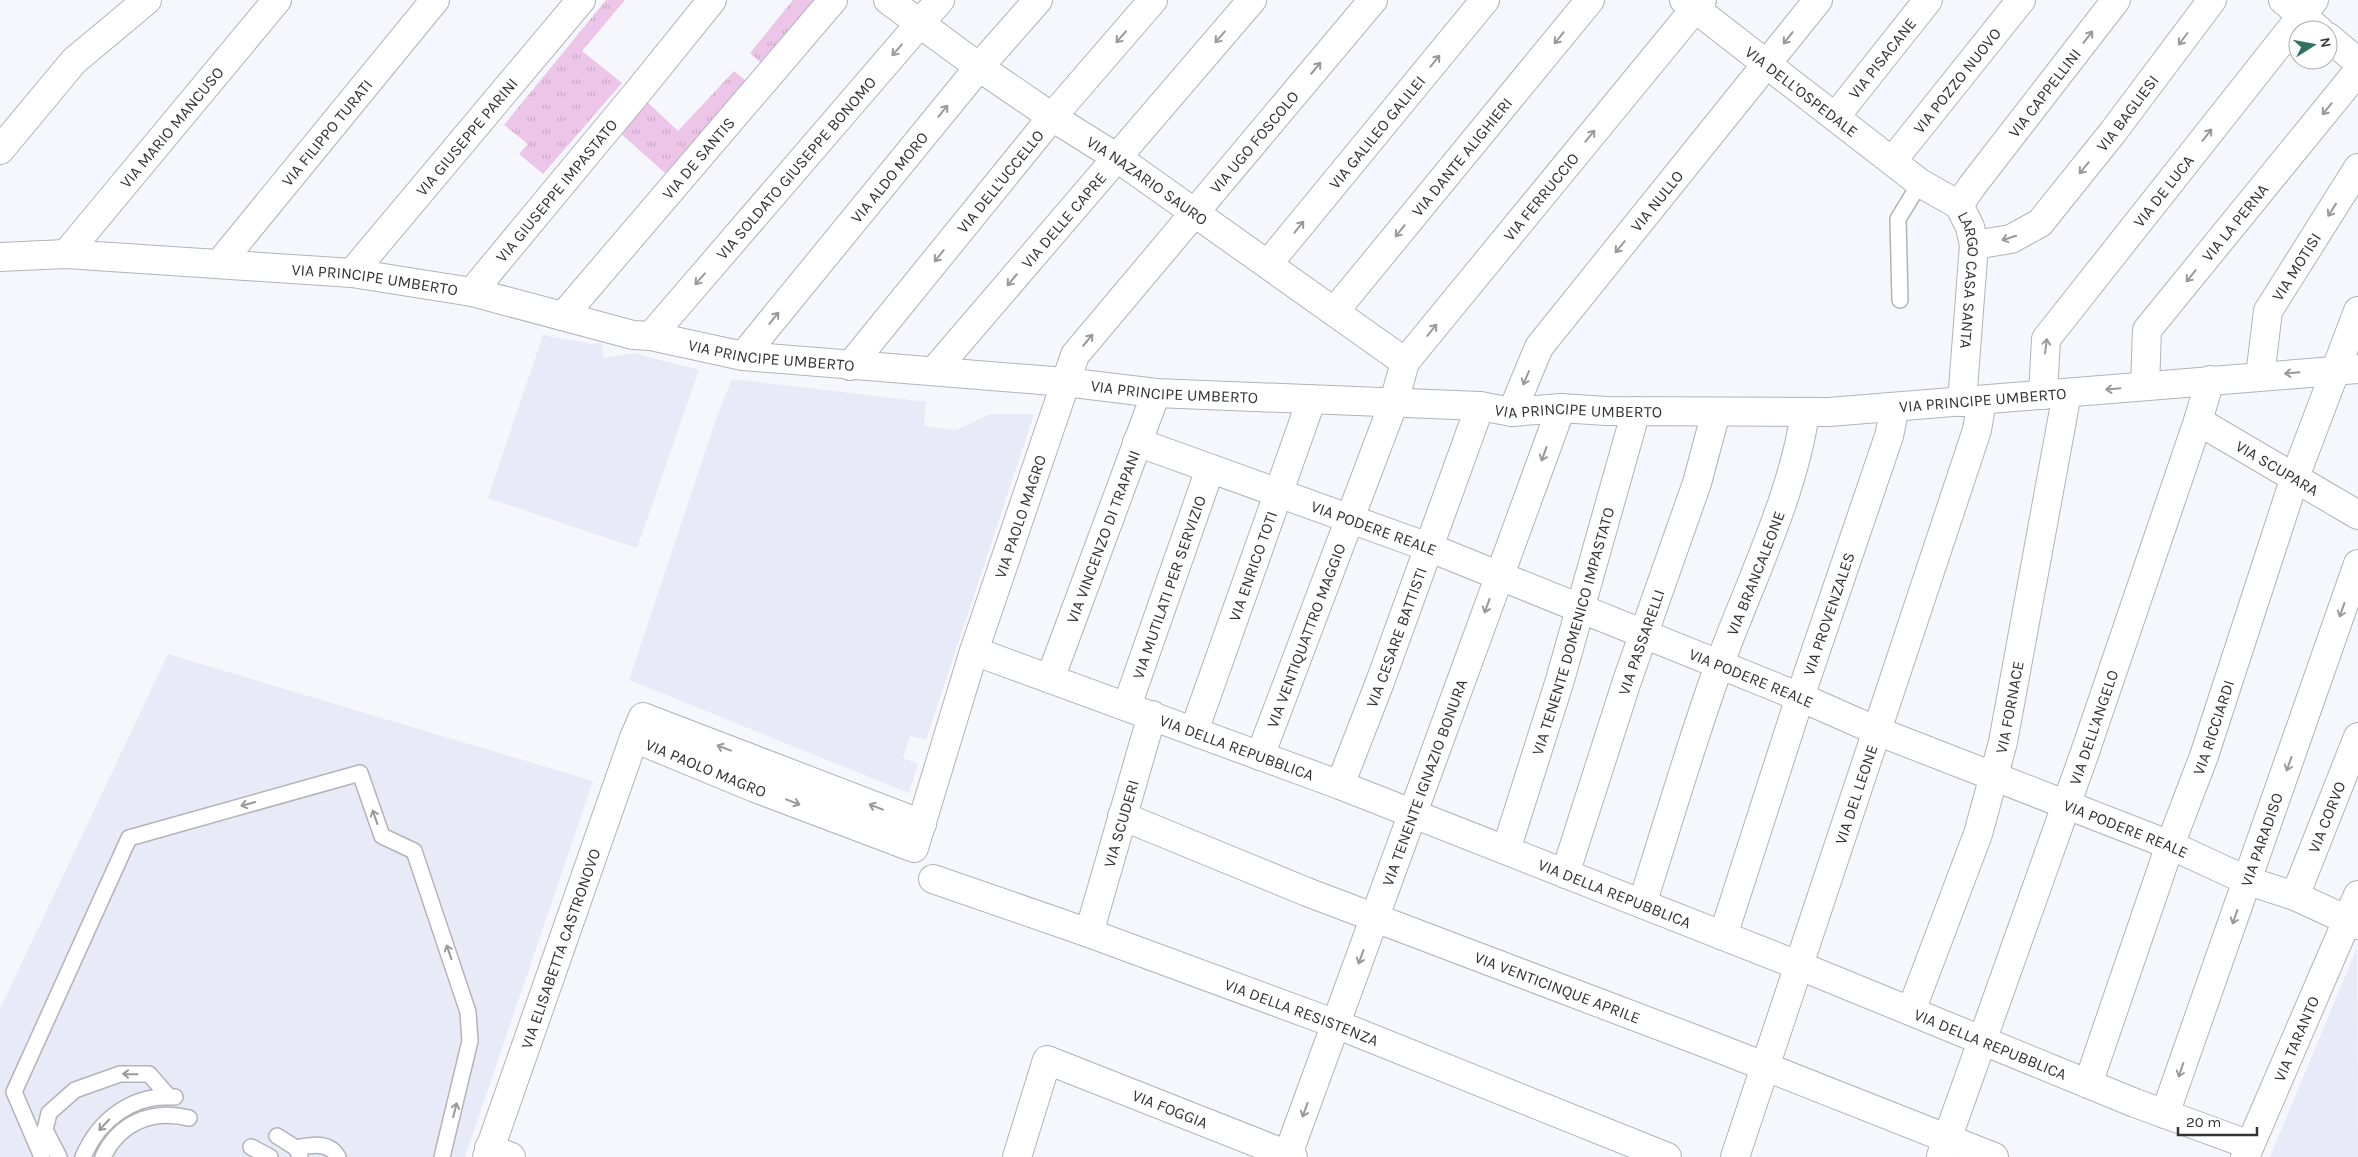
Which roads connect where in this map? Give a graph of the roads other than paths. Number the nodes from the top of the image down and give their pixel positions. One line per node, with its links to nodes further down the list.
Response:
1 (147, 0): 30 (street)
2 (277, 0): 38 (street, VIA MARIO MANCUSO)
3 (434, 0): 40 (street, VIA FILIPPO TURATI)
4 (581, 0): 42 (street, VIA GIUSEPPE PARINI)
5 (712, 0): 43 (street, VIA GIUSEPPE IMPASTATO)
6 (833, 0): 47 (street, VIA DE SANTIS)
7 (888, 0): 22 (street, VIA NAZARIO SAURO)
8 (940, 0): 22 (street, VIA SOLDATO GIUSEPPE BONOMO)
9 (1038, 0): 26 (street, VIA ALDO MORO)
10 (1153, 0): 29 (street, VIA DELL'UCCELLO, one-way to 29)
11 (1252, 0): 31 (street, VIA DELLE CAPRE, one-way to 31)
12 (1373, 0): 36 (street, VIA UGO FOSCOLO, one-way to 12)
13 (1485, 0): 41 (street, VIA GALILEO GALILEI, one-way to 13)
14 (1590, 0): 46 (street, VIA DANTE ALIGHIERI, one-way to 46)
15 (1818, 0): 25 (street, VIA NULLO, one-way to 25)
16 (1928, 0): 28 (street, VIA PISACANE)
17 (2021, 0): 32 (street, VIA POZZO NUOVO)
18 (2116, 0): 35 (street, VIA CAPPELLINI, one-way to 18)
19 (2212, 0): 37 (street, VIA BAGLIESI, one-way to 37)
20 (1694, 3): 25 (street, VIA DELL'OSPEDALE); 50 (street, VIA FERRUCCIO, one-way to 20)
21 (2305, 11): 59 (street, VIA DE LUCA, one-way to 21)
22 (920, 24): 26 (street, VIA NAZARIO SAURO); 48 (street, VIA SOLDATO GIUSEPPE BONOMO, one-way to 48)
23 (2338, 45): 24 (street)
24 (2358, 62)
25 (1768, 64): 28 (street, VIA DELL'OSPEDALE); 67 (street, VIA NULLO, one-way to 67)
26 (979, 67): 29 (street, VIA NAZARIO SAURO); 49 (street, VIA ALDO MORO, one-way to 26)
27 (2358, 71): 57 (street, VIA LA PERNA, one-way to 57)
28 (1836, 116): 32 (street, VIA DELL'OSPEDALE)
29 (1052, 117): 31 (street, VIA NAZARIO SAURO); 51 (street, VIA DELL'UCCELLO, one-way to 51)
30 (0, 150)
31 (1116, 158): 36 (street, VIA NAZARIO SAURO); 53 (street, VIA DELLE CAPRE, one-way to 53)
32 (1893, 160): 34 (street, VIA DELL'OSPEDALE)
33 (2358, 168): 54 (street, VIA MOTISI, one-way to 54)
34 (1920, 182): 35 (street, LARGO CASA SANTA); 44 (lane)
35 (1966, 196): 37 (street, LARGO CASA SANTA)
36 (1194, 212): 41 (street, VIA NAZARIO SAURO); 56 (street, VIA UGO FOSCOLO, one-way to 36)
37 (1974, 245): 61 (street, LARGO CASA SANTA)
38 (66, 254): 39 (street, VIA PRINCIPE UMBERTO); 40 (street, VIA PRINCIPE UMBERTO)
39 (0, 257)
40 (219, 264): 42 (street, VIA PRINCIPE UMBERTO)
41 (1268, 264): 46 (street, VIA NAZARIO SAURO)
42 (352, 273): 43 (street, VIA PRINCIPE UMBERTO)
43 (472, 292): 47 (street, VIA PRINCIPE UMBERTO)
44 (1900, 300)
45 (2358, 311): 52 (street, VIA RICCIARDI)
46 (1334, 312): 50 (street, VIA NAZARIO SAURO)
47 (563, 316): 48 (street, VIA PRINCIPE UMBERTO)
48 (651, 336): 49 (street, VIA PRINCIPE UMBERTO)
49 (743, 356): 51 (street, VIA PRINCIPE UMBERTO)
50 (1405, 362): 62 (street, VIA FERRUCCIO)
51 (850, 366): 53 (street, VIA PRINCIPE UMBERTO)
52 (2346, 369): 54 (street, VIA PRINCIPE UMBERTO, one-way to 54); 74 (street, VIA RICCIARDI)
53 (934, 371): 56 (street, VIA PRINCIPE UMBERTO)
54 (2260, 376): 55 (street, VIA PRINCIPE UMBERTO)
55 (2210, 380): 57 (street, VIA PRINCIPE UMBERTO); 70 (street, VIA DELL'ANGELO)
56 (1065, 382): 58 (street, VIA PRINCIPE UMBERTO); 83 (street, VIA PAOLO MAGRO)
57 (2145, 386): 59 (street, VIA PRINCIPE UMBERTO, one-way to 59)
58 (1156, 393): 60 (street, VIA PRINCIPE UMBERTO); 72 (street, VIA VINCENZO DI TRAPANI)
59 (2055, 394): 61 (street, VIA PRINCIPE UMBERTO); 94 (street, VIA FORNACE)
60 (1311, 401): 62 (street, VIA PRINCIPE UMBERTO); 75 (street, VIA ENRICO TOTI)
61 (1972, 401): 64 (street, VIA PRINCIPE UMBERTO); 71 (street, LARGO CASA SANTA)
62 (1394, 402): 63 (street, VIA PRINCIPE UMBERTO); 77 (street, VIA VENTIQUATTRO MAGGIO)
63 (1480, 406): 67 (street, VIA PRINCIPE UMBERTO); 78 (street, VIA CESARE BATTISTI)
64 (1896, 407): 69 (street, VIA PRINCIPE UMBERTO); 86 (street, VIA PROVENZALES)
65 (1561, 408): 66 (street, VIA PRINCIPE UMBERTO); 67 (street, VIA PRINCIPE UMBERTO); 80 (street, VIA TENENTE IGNAZIO BONURA, one-way to 80)
66 (1636, 411): 68 (street, VIA PRINCIPE UMBERTO); 81 (street, VIA TENENTE DOMENICO IMPASTATO)
67 (1512, 412)
68 (1716, 412): 69 (street, VIA PRINCIPE UMBERTO); 82 (street, VIA PASSARELLI)
69 (1805, 412): 84 (street, VIA BRANCALEONE)
70 (2198, 421): 74 (street, VIA SCUPARA); 96 (street, VIA DELL'ANGELO)
71 (1977, 430): 90 (street, VIA DEL LEONE)
72 (1137, 442): 73 (street, VIA PODERE REALE); 85 (street, VIA VINCENZO DI TRAPANI)
73 (1210, 468): 75 (street, VIA PODERE REALE); 87 (street, VIA MUTILATI PER SERVIZIO)
74 (2295, 477): 76 (street, VIA SCUPARA); 99 (street, VIA RICCIARDI)
75 (1278, 492): 77 (street, VIA PODERE REALE); 89 (street, VIA ENRICO TOTI)
76 (2358, 515)
77 (1348, 518): 78 (street, VIA PODERE REALE); 93 (street, VIA VENTIQUATTRO MAGGIO)
78 (1428, 547): 80 (street, VIA PODERE REALE); 95 (street, VIA CESARE BATTISTI)
79 (2358, 564): 103 (street, VIA PARADISO, one-way to 103)
80 (1498, 576): 81 (street, VIA PODERE REALE); 97 (street, VIA TENENTE IGNAZIO BONURA, one-way to 97)
81 (1579, 608): 82 (street, VIA PODERE REALE); 100 (street, VIA TENENTE DOMENICO IMPASTATO)
82 (1644, 634): 84 (street, VIA PODERE REALE); 101 (street, VIA PASSARELLI)
83 (974, 651): 85 (street, VIA DELLA REPUBBLICA); 92 (street, VIA PAOLO MAGRO)
84 (1720, 665): 86 (street, VIA PODERE REALE); 106 (street, VIA BRANCALEONE)
85 (1050, 679): 87 (street, VIA DELLA REPUBBLICA)
86 (1800, 697): 90 (street, VIA PODERE REALE); 110 (street, VIA PROVENZALES)
87 (1127, 706): 88 (street, VIA DELLA REPUBBLICA)
88 (1152, 715): 89 (street, VIA DELLA REPUBBLICA); 98 (street, VIA SCUDERI)
89 (1194, 731): 93 (street, VIA DELLA REPUBBLICA)
90 (1877, 731): 94 (street, VIA PODERE REALE); 111 (street, VIA DEL LEONE)
91 (2358, 737): 105 (street, VIA CORVO)
92 (634, 738): 124 (street, VIA ELISABETTA CASTRONOVO)
93 (1260, 756): 95 (street, VIA DELLA REPUBBLICA)
94 (1992, 777): 96 (street, VIA PODERE REALE); 112 (street, VIA FORNACE)
95 (1340, 785): 97 (street, VIA DELLA REPUBBLICA)
96 (2066, 806): 99 (street, VIA PODERE REALE); 114 (street, VIA DELL'ANGELO)
97 (1411, 813): 100 (street, VIA DELLA REPUBBLICA); 107 (street, VIA TENENTE IGNAZIO BONURA)
98 (1122, 816): 107 (street, VIA VENTICINQUE APRILE); 109 (street, VIA SCUDERI)
99 (2170, 846): 103 (street, VIA PODERE REALE); 116 (street, VIA RICCIARDI)
100 (1506, 850): 101 (street, VIA DELLA REPUBBLICA)
101 (1565, 874): 106 (street, VIA DELLA REPUBBLICA)
102 (933, 879): 109 (street, VIA DELLA RESISTENZA)
103 (2248, 881): 105 (street, VIA PODERE REALE); 117 (street, VIA PARADISO, one-way to 117)
104 (2358, 895): 108 (street, VIA TARANTO)
105 (2295, 896): 108 (street, VIA PODERE REALE)
106 (1642, 904): 110 (street, VIA DELLA REPUBBLICA)
107 (1375, 918): 113 (street, VIA TENENTE IGNAZIO BONURA, one-way to 113); 115 (street, VIA VENTICINQUE APRILE)
108 (2352, 923): 122 (street, VIA TARANTO)
109 (1089, 933): 113 (street, VIA DELLA RESISTENZA)
110 (1723, 936): 111 (street, VIA DELLA REPUBBLICA)
111 (1800, 966): 112 (street, VIA DELLA REPUBBLICA); 115 (street, VIA DEL LEONE)
112 (1911, 1011): 114 (street, VIA DELLA REPUBBLICA)
113 (1336, 1024): 125 (street, VIA TENENTE IGNAZIO BONURA, one-way to 125); 134 (street, VIA DELLA RESISTENZA)
114 (1983, 1041): 116 (street, VIA DELLA REPUBBLICA); 121 (street, VIA DELL'ANGELO)
115 (1766, 1067): 121 (street, VIA VENTICINQUE APRILE); 135 (street, VIA DEL LEONE)
116 (2088, 1084): 117 (street, VIA DELLA REPUBBLICA)
117 (2165, 1114): 122 (street, VIA DELLA REPUBBLICA)
118 (189, 1118): 129 (lane)
119 (277, 1136): 123 (lane)
120 (250, 1147): 130 (lane)
121 (1944, 1148): 136 (street, VIA VENTICINQUE APRILE)
122 (2248, 1151)
123 (298, 1152): 131 (lane)
124 (496, 1154)
125 (1289, 1156): 133 (street, VIA FOGGIA)
126 (42, 1157): 132 (lane, one-way to 126)
127 (59, 1157): 128 (lane)
128 (84, 1157)
129 (103, 1157)
130 (270, 1157)
131 (338, 1157)
132 (442, 1157)
133 (1017, 1157)
134 (1666, 1157)
135 (1735, 1157)
136 (1994, 1157)

